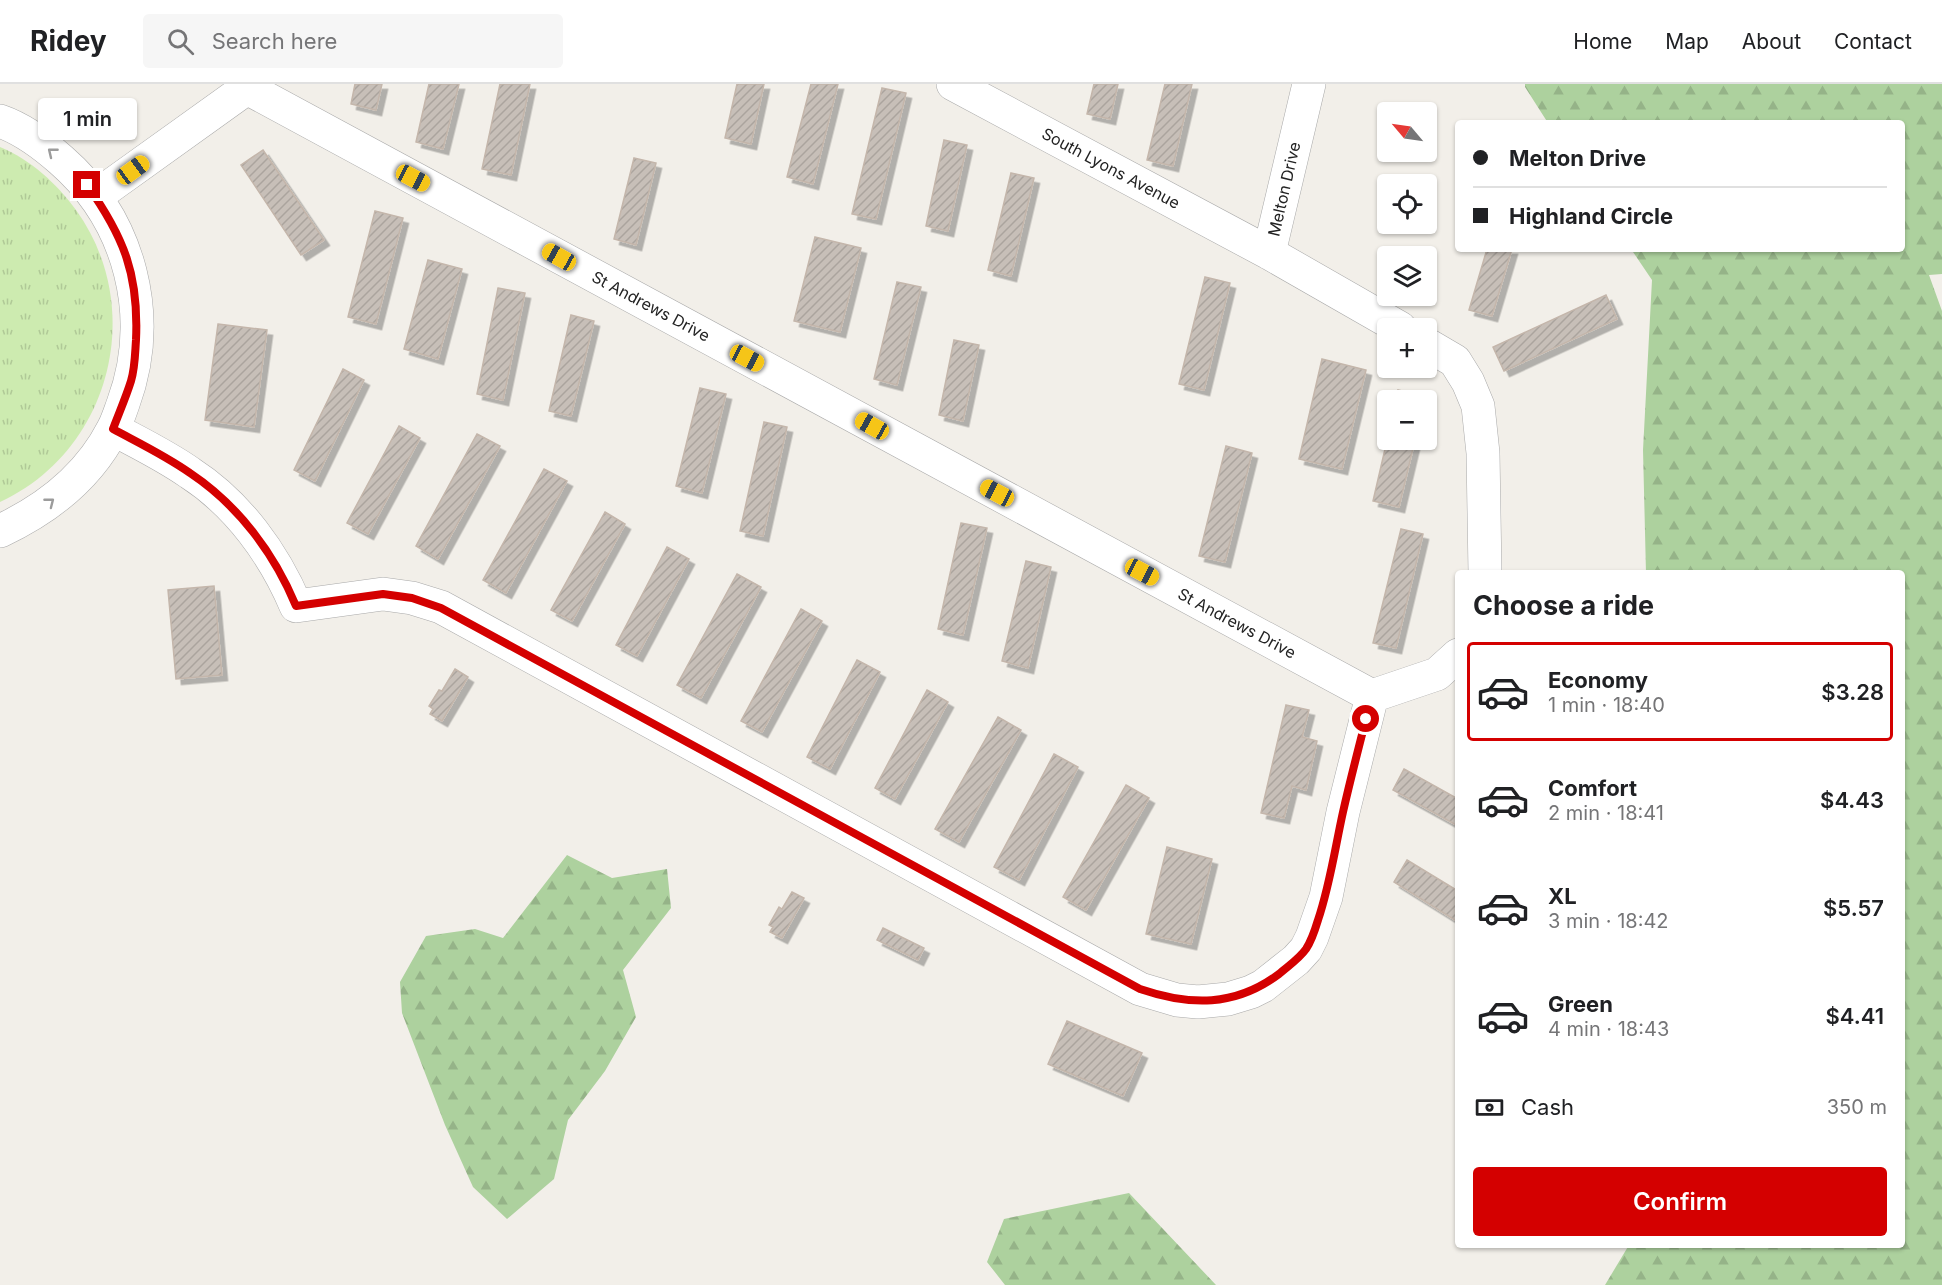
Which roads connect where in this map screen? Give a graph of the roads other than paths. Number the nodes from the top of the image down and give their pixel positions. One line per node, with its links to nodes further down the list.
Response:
1 (953, 84): 6 (street, South Lyons Avenue)
2 (1309, 84): 6 (street, Melton Drive)
3 (248, 86): 5 (street); 13 (street, St Andrews Drive)
4 (0, 121): 5 (street, one-way to 4)
5 (95, 197): 9 (street)
6 (1269, 253): 7 (street, Melton Drive)
7 (1383, 318)
8 (1437, 350): 11 (street)
9 (113, 429): 10 (street, one-way to 9); 13 (street)
10 (0, 531)
11 (1485, 570)
12 (1455, 659): 13 (street)
13 (1371, 696)

